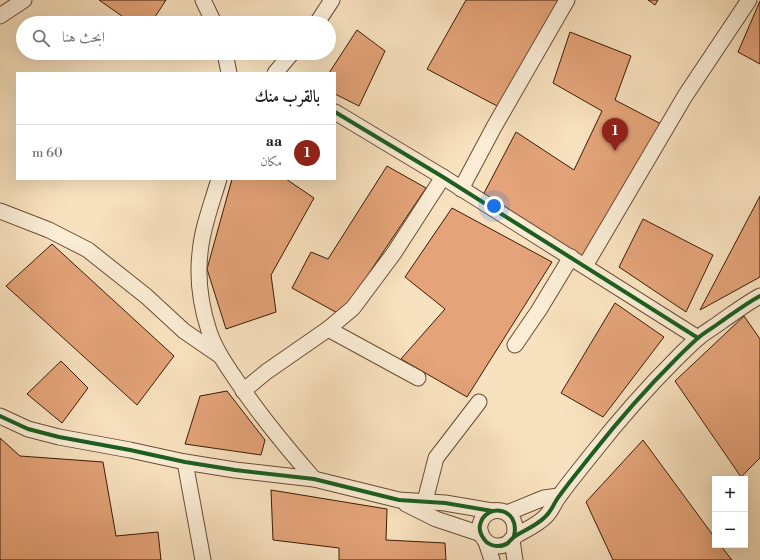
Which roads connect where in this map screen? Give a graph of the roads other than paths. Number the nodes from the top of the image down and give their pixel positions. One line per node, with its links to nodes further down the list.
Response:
1 (24, 0): 6 (street)
2 (203, 0): 7 (street)
3 (332, 0): 8 (street)
4 (568, 0): 16 (street)
5 (749, 0): 19 (street)
6 (0, 16)
7 (211, 16)
8 (322, 16)
9 (226, 60): 11 (street)
10 (286, 60): 12 (street)
11 (229, 72)
12 (276, 72)
13 (336, 113): 14 (street)
14 (443, 177): 16 (street); 21 (street)
15 (219, 180): 24 (street)
16 (461, 189): 18 (street)
17 (0, 211): 24 (street)
18 (571, 257): 19 (street); 23 (street)
19 (585, 266): 22 (street)
20 (760, 296): 22 (street)
21 (328, 329): 25 (street); 26 (street)
22 (698, 338): 31 (street)
23 (515, 345)
24 (220, 355): 26 (street)
25 (418, 378)
26 (243, 391): 30 (street)
27 (479, 402): 33 (street)
28 (0, 416): 29 (street)
29 (185, 462): 30 (street); 38 (street)
30 (314, 479): 32 (street)
31 (559, 496): 35 (street); 37 (street)
32 (399, 500): 33 (street); 36 (street)
33 (428, 502): 34 (street)
34 (492, 511): 35 (street); 36 (street)
35 (507, 513): 37 (street)
36 (483, 538): 37 (street); 39 (street)
37 (513, 538): 40 (street)
38 (203, 560)
39 (492, 560)
40 (515, 560)

